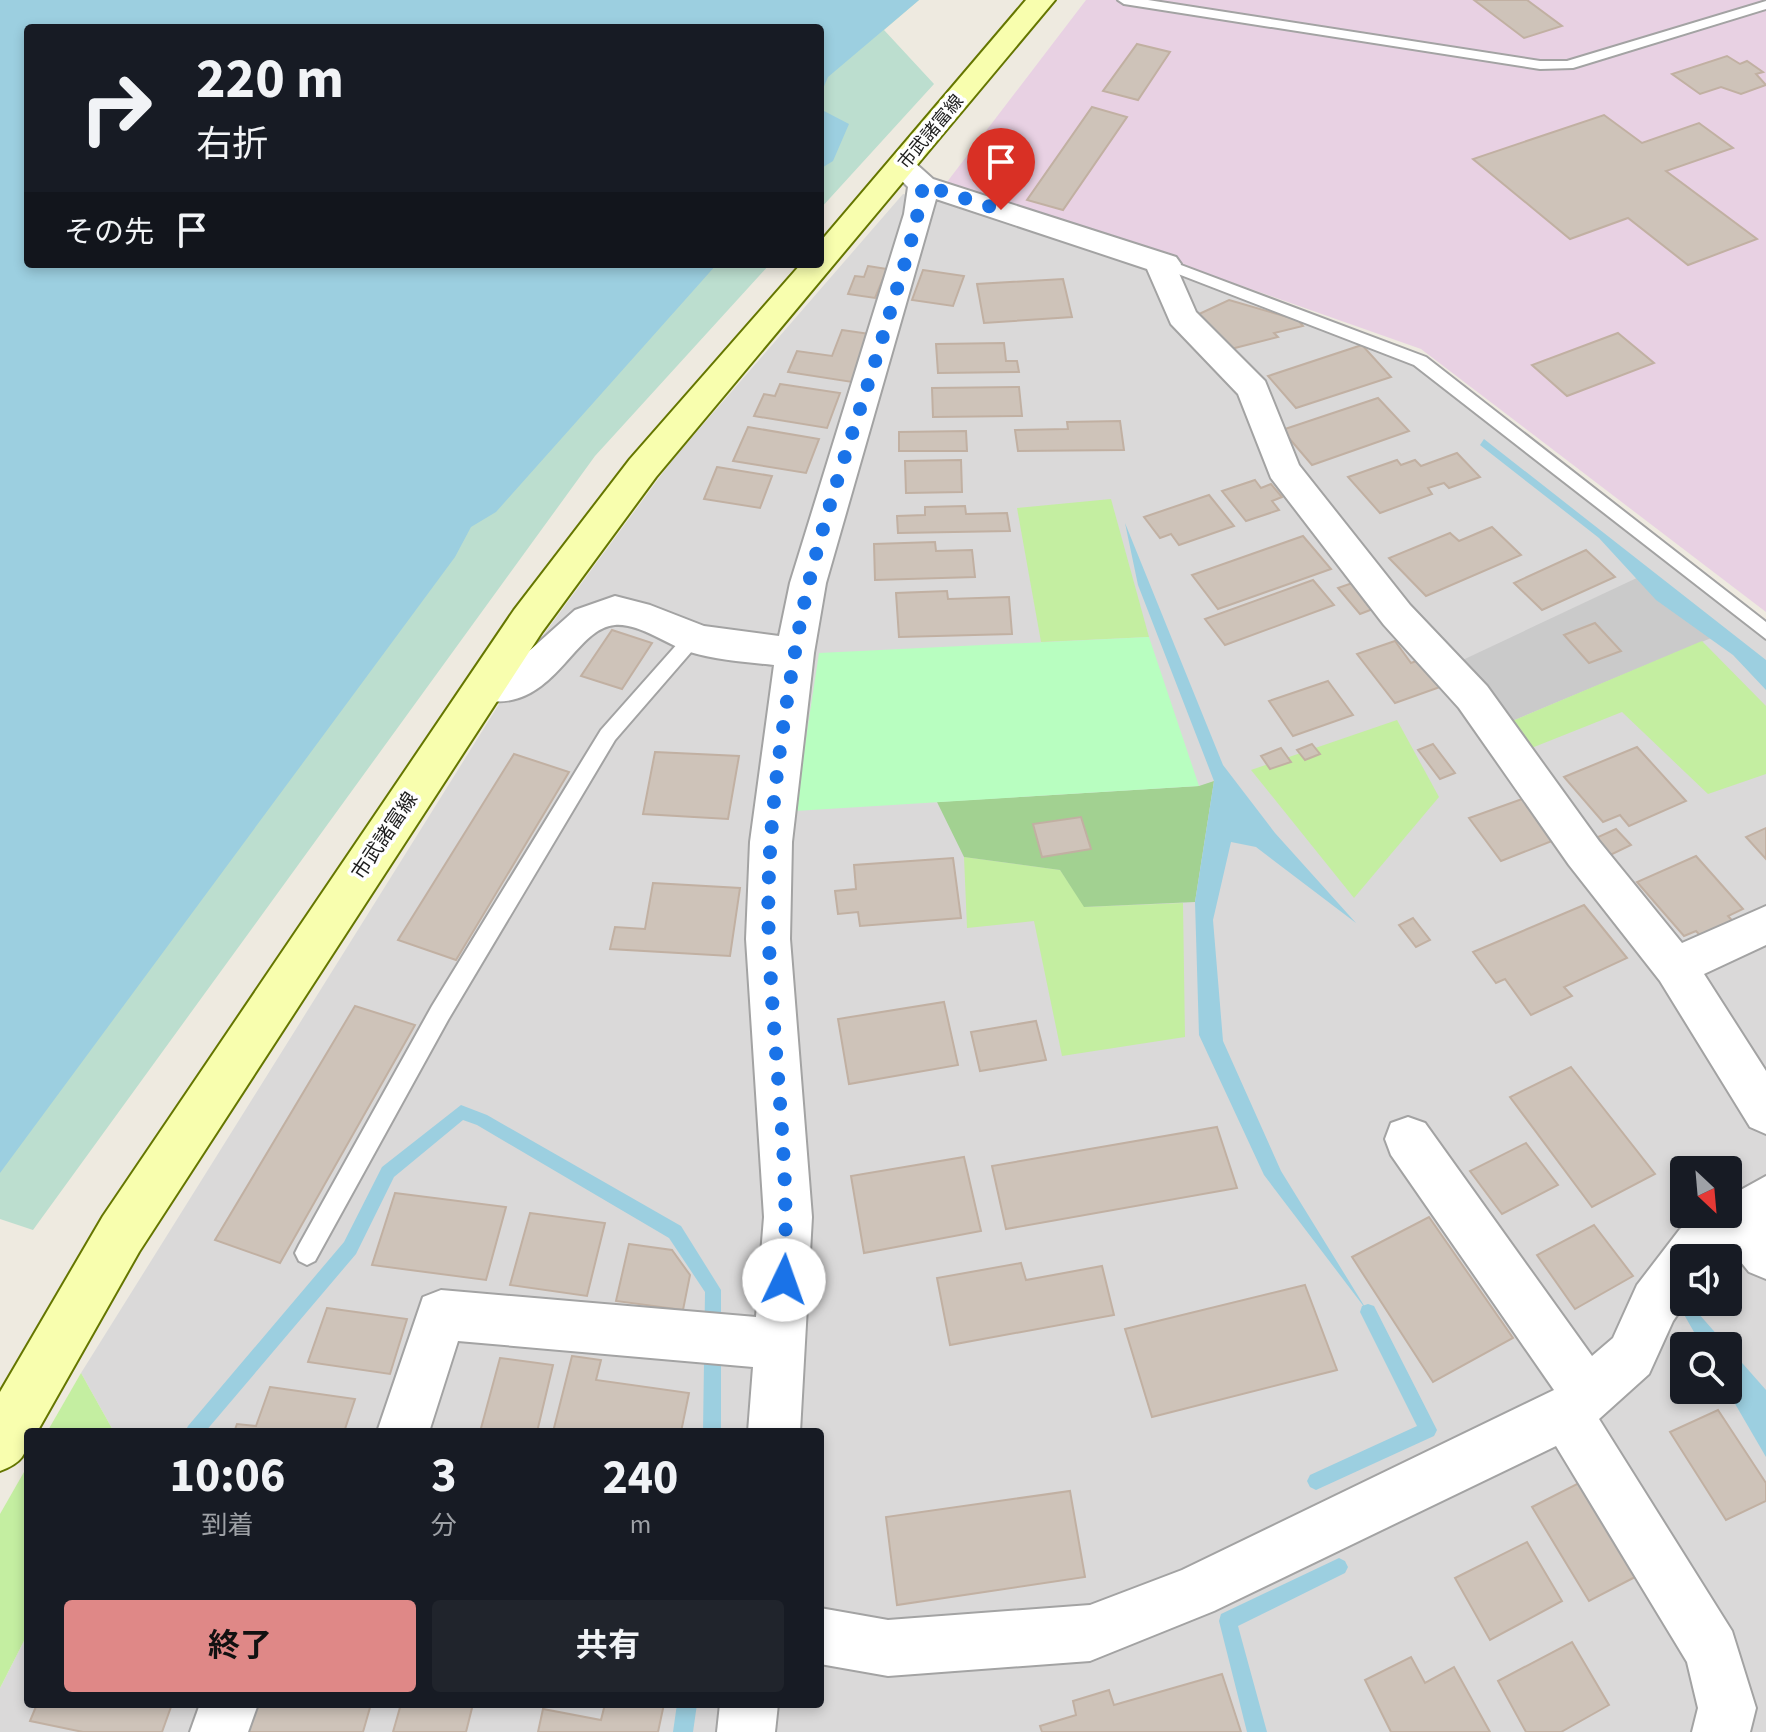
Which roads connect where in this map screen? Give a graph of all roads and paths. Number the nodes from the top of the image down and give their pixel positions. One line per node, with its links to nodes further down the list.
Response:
1 (1041, 0): 4 (main road, 市武諸富線)
2 (1124, 0): 3 (lane)
3 (1766, 5)
4 (913, 176): 5 (main road, 市武諸富線); 6 (street); 10 (street)
5 (824, 260)
6 (1165, 264): 8 (lane); 13 (street)
7 (817, 268): 11 (main road, 市武諸富線)
8 (1766, 632)
9 (693, 638): 10 (street); 11 (street); 18 (lane)
10 (795, 653): 20 (street)
11 (485, 686): 24 (main road, 市武諸富線)
12 (1766, 925): 13 (street)
13 (1675, 967): 14 (street)
14 (1766, 1112)
15 (1408, 1139): 21 (street)
16 (1757, 1225): 17 (street)
17 (1703, 1244)
18 (307, 1253)
19 (1670, 1283): 21 (street)
20 (781, 1344): 22 (street); 23 (street)
21 (1578, 1404): 25 (street); 30 (street)
22 (404, 1428)
23 (774, 1428)
24 (0, 1444)
25 (824, 1637)
26 (228, 1708): 28 (street)
27 (749, 1708): 29 (street)
28 (219, 1732)
29 (746, 1732)
30 (1721, 1732)

